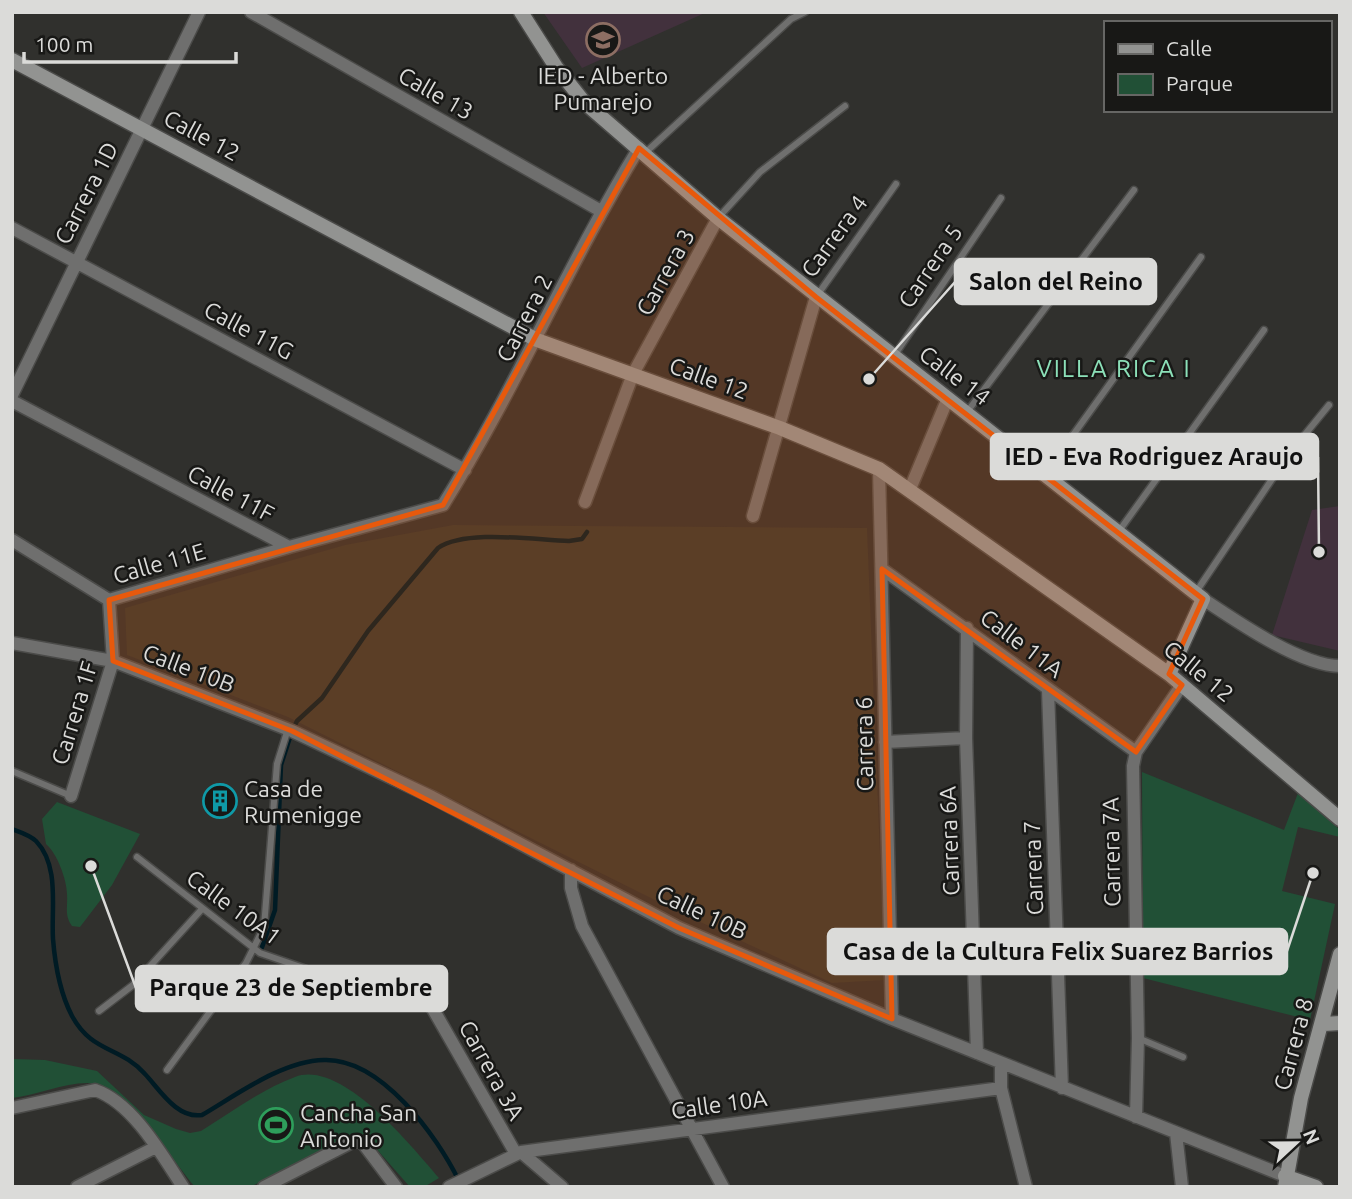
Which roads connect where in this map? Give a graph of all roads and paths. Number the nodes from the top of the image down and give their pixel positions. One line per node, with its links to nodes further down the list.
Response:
1 (198, 12): 7 (street, Carrera 1D)
2 (251, 12): 12 (street, Calle 13)
3 (522, 12): 8 (street, Calle 14)
4 (805, 12): 8 (lane, Carrera 2)
5 (12, 60): 7 (street, Calle 12)
6 (845, 107): 13 (lane, Carrera 3)
7 (142, 128): 16 (street, Carrera 1D); 19 (street, Calle 12)
8 (642, 150): 12 (street, Carrera 2); 13 (street, Calle 14)
9 (896, 184): 17 (lane, Carrera 4)
10 (1134, 190): 26 (lane)
11 (1001, 198): 20 (lane, Carrera 5)
12 (601, 211): 19 (street, Carrera 2)
13 (719, 218): 17 (street, Calle 14); 21 (street, Carrera 3)
14 (12, 228): 16 (street, Calle 11G)
15 (1201, 257): 30 (lane)
16 (75, 261): 22 (street, Carrera 1D); 29 (street, Calle 11G)
17 (816, 297): 20 (street, Calle 14); 27 (street, Carrera 4)
18 (1264, 330): 35 (lane)
19 (537, 340): 21 (street, Calle 12); 29 (street, Carrera 2)
20 (893, 357): 23 (street, Calle 14)
21 (633, 374): 27 (street, Calle 12); 32 (street, Carrera 3)
22 (12, 395)
23 (948, 398): 26 (street, Calle 14); 31 (street)
24 (12, 401): 37 (street, Calle 11F)
25 (1329, 405): 39 (lane)
26 (967, 412): 30 (street, Calle 14)
27 (780, 428): 28 (street, Calle 12); 34 (street, Carrera 4)
28 (879, 469): 31 (street, Calle 12); 38 (street, Carrera 6)
29 (465, 470): 33 (street, Carrera 2)
30 (1045, 474): 35 (street, Calle 14)
31 (910, 489): 45 (street, Calle 12)
32 (585, 502)
33 (443, 505): 37 (street, Calle 11F)
34 (753, 516)
35 (1119, 531): 39 (street, Calle 14)
36 (12, 540): 40 (street, Calle 11E)
37 (289, 547): 40 (street, Calle 11E)
38 (882, 569): 41 (street, Calle 11A); 51 (street, Carrera 6)
39 (1199, 596): 44 (street, Calle 14); 45 (street)
40 (109, 600): 43 (street, Carrera 1F)
41 (967, 628): 48 (street, Calle 11A); 50 (street, Carrera 6A)
42 (12, 642): 43 (street, Calle 10B)
43 (113, 661): 49 (street, Calle 10B); 54 (street, Carrera 1F)
44 (1334, 666): 46 (street)
45 (1168, 674): 47 (street, Calle 12)
46 (1340, 677)
47 (1182, 685): 52 (street); 55 (street, Calle 12)
48 (1048, 690): 52 (street, Calle 11A); 71 (street, Carrera 7)
49 (288, 729): 57 (street, Calle 10B); 59 (lane)
50 (966, 738): 51 (street); 67 (street, Carrera 6A)
51 (885, 742): 63 (street, Carrera 6)
52 (1136, 752): 66 (street, Carrera 7A)
53 (12, 771): 54 (lane)
54 (71, 796)
55 (1340, 819)
56 (137, 857): 58 (lane, Calle 10A1)
57 (571, 870): 63 (street, Calle 10B); 75 (street)
58 (202, 909): 59 (lane, Calle 10A1); 62 (lane)
59 (254, 948): 61 (lane, Calle 10A1); 70 (lane)
60 (1340, 954): 65 (street, Carrera 8)
61 (358, 977): 78 (street, Carrera 3A)
62 (99, 1011)
63 (892, 1019): 67 (street, Calle 10B)
64 (1340, 1023): 65 (street)
65 (1324, 1024): 79 (street, Carrera 8)
66 (1138, 1038): 68 (lane); 74 (street, Carrera 7A)
67 (977, 1053): 69 (street, Calle 10B)
68 (1183, 1058)
69 (1002, 1063): 71 (street, Calle 10B); 72 (street)
70 (167, 1070)
71 (1062, 1087): 74 (street, Calle 10B)
72 (1001, 1088): 75 (street, Calle 10A); 87 (street)
73 (12, 1108): 77 (street)
74 (1136, 1117): 76 (street, Calle 10B)
75 (691, 1129): 78 (street, Calle 10A); 86 (street)
76 (1176, 1133): 79 (street, Calle 10B); 88 (street)
77 (156, 1147): 80 (street); 81 (street)
78 (519, 1153): 84 (street, Calle 10A); 85 (street)
79 (1285, 1181): 89 (street)
80 (77, 1187)
81 (183, 1187)
82 (264, 1187): 83 (street)
83 (396, 1187)
84 (449, 1187)
85 (562, 1187)
86 (723, 1187)
87 (1026, 1187)
88 (1182, 1187)
89 (1316, 1187)

